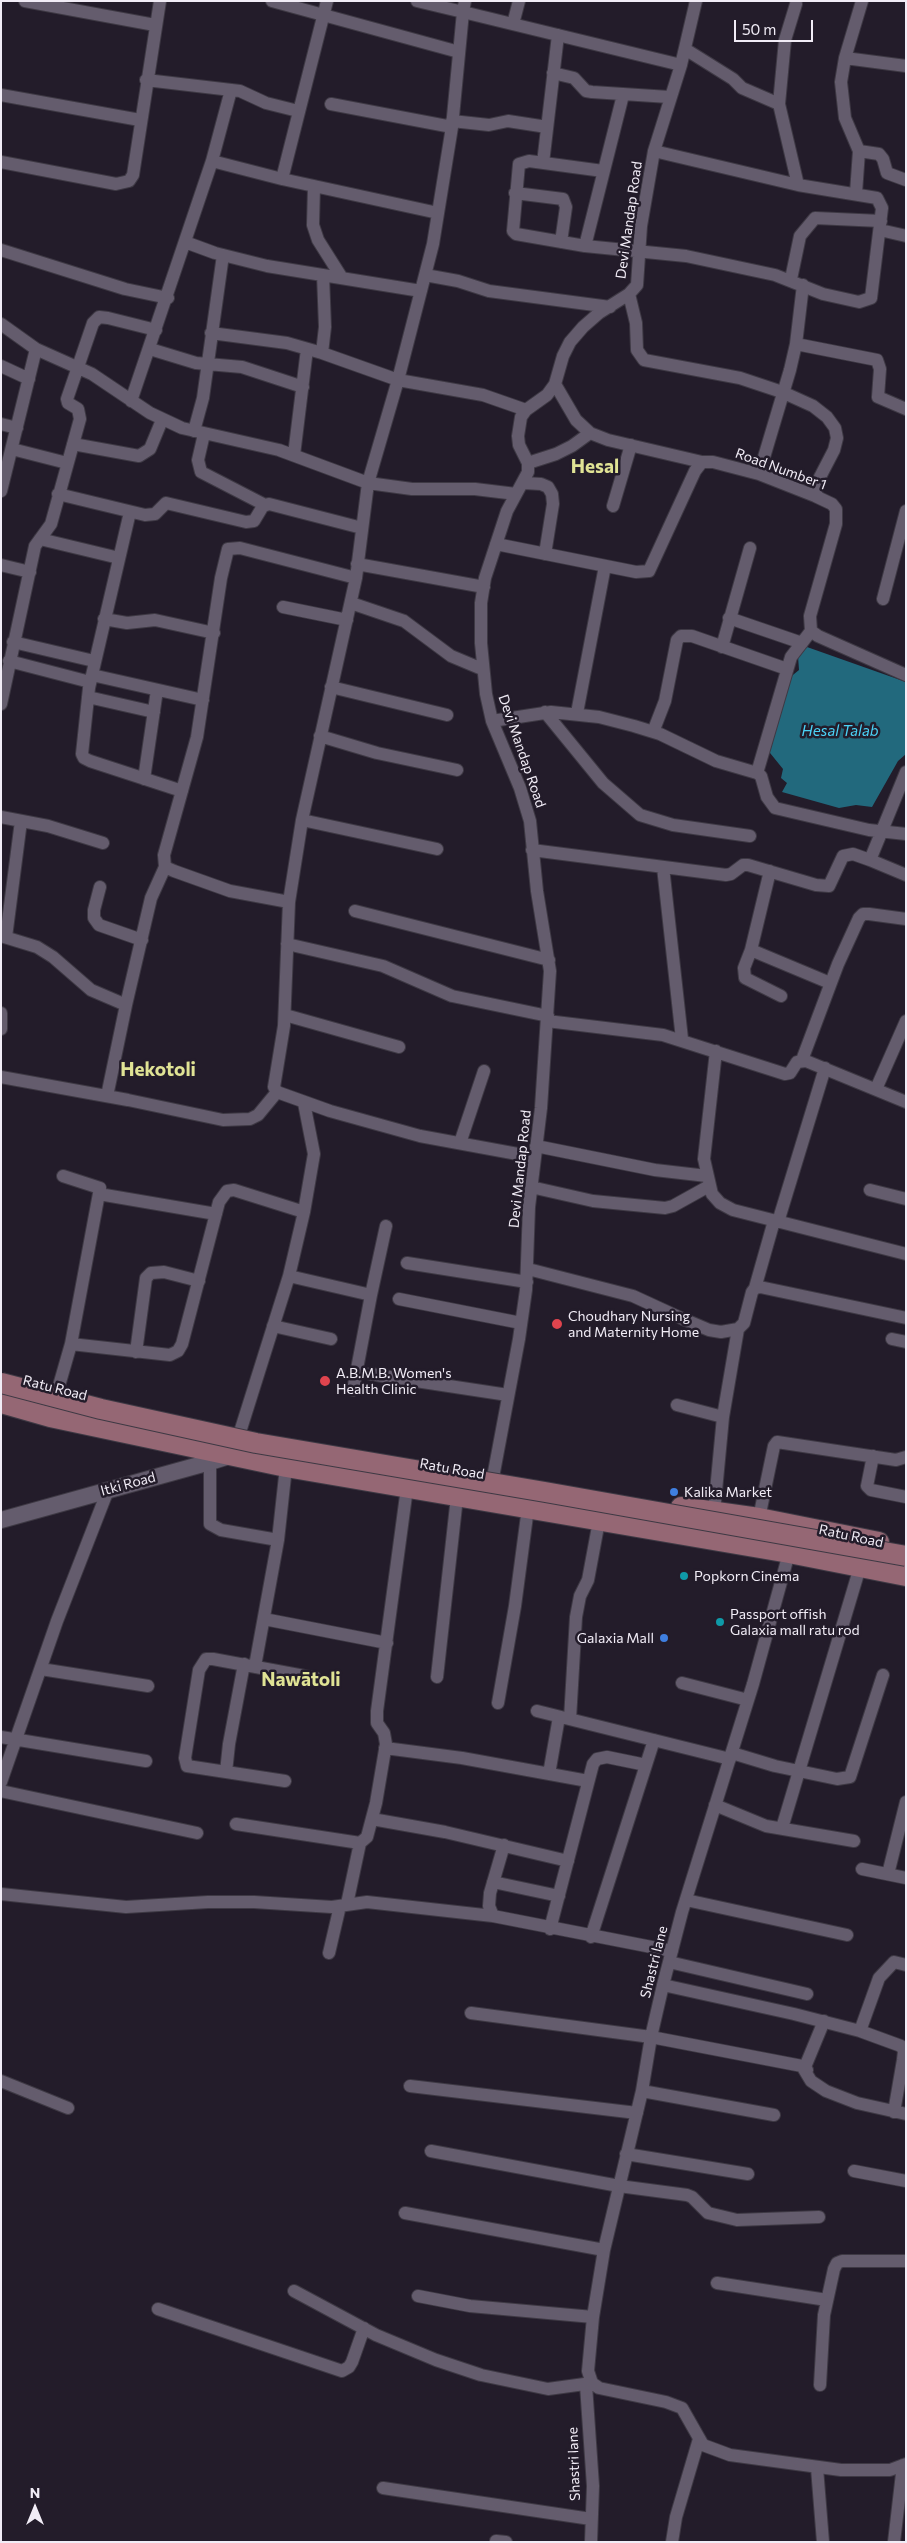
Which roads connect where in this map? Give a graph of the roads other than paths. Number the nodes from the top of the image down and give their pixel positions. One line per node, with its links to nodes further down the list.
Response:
1 (25, 1): 12 (street)
2 (160, 1): 12 (street)
3 (272, 1): 11 (street)
4 (327, 1): 11 (street)
5 (417, 1): 10 (street)
6 (519, 1): 13 (street)
7 (862, 1): 17 (street)
8 (692, 2): 15 (street, Devi Mandap Road)
9 (796, 4): 27 (street)
10 (464, 7): 13 (street); 16 (street)
11 (324, 16): 16 (street); 28 (street)
12 (155, 24): 21 (street)
13 (513, 24): 14 (street)
14 (558, 35): 18 (street); 20 (street)
15 (685, 49): 18 (street, Devi Mandap Road); 27 (street)
16 (459, 52): 30 (street)
17 (845, 58): 19 (street); 33 (street)
18 (681, 66): 25 (street, Devi Mandap Road)
19 (906, 66)
20 (553, 73): 24 (street); 31 (street)
21 (146, 80): 22 (street); 29 (street)
22 (231, 90): 28 (street); 34 (street)
23 (1, 95): 29 (street)
24 (623, 95): 25 (street); 37 (street)
25 (669, 97): 32 (street, Devi Mandap Road)
26 (331, 104): 30 (street)
27 (779, 104): 40 (street)
28 (298, 111): 38 (street)
29 (140, 120): 35 (street)
30 (452, 124): 31 (street); 44 (street)
31 (547, 127): 36 (street)
32 (654, 151): 40 (street); 51 (street, Devi Mandap Road)
33 (859, 151): 39 (street); 43 (street)
34 (212, 161): 38 (street); 47 (street)
35 (1, 162)
36 (543, 163): 37 (street); 42 (street)
37 (603, 171): 49 (street)
38 (282, 179): 41 (street)
39 (906, 180)
40 (798, 185): 43 (street)
41 (314, 186): 44 (street); 55 (street)
42 (515, 193): 48 (street); 48 (street)
43 (856, 193): 45 (street)
44 (438, 213): 54 (street)
45 (880, 225): 46 (street); 56 (street); 57 (street)
46 (906, 236)
47 (185, 242): 52 (street); 60 (street)
48 (561, 242): 49 (street)
49 (585, 246): 51 (street)
50 (1, 250): 60 (street)
51 (640, 252): 56 (street); 59 (street, Devi Mandap Road)
52 (223, 255): 53 (street); 64 (street)
53 (323, 275): 55 (street); 69 (street)
54 (425, 276): 58 (street); 61 (street)
55 (342, 278): 58 (street)
56 (791, 279): 57 (street)
57 (803, 285): 65 (street)
58 (421, 291): 74 (street)
59 (629, 294): 61 (street, Devi Mandap Road); 77 (street)
60 (168, 298): 63 (street)
61 (610, 307): 75 (street, Devi Mandap Road)
62 (1, 324): 66 (street)
63 (156, 330): 68 (street); 72 (street)
64 (211, 333): 67 (street); 70 (street)
65 (796, 344): 77 (street); 79 (street)
66 (36, 348): 72 (street); 73 (street)
67 (307, 348): 69 (street); 76 (street)
68 (150, 349): 70 (street); 78 (street)
69 (322, 353): 74 (street)
70 (207, 365): 76 (street); 84 (street)
71 (1, 366): 73 (street)
72 (77, 367): 78 (street); 86 (street)
73 (28, 379): 83 (street)
74 (398, 380): 80 (street); 94 (street)
75 (555, 384): 80 (street, Devi Mandap Road); 85 (street)
76 (303, 387): 88 (street)
77 (782, 392): 93 (street); 98 (street)
78 (131, 401): 81 (street)
79 (906, 409)
80 (526, 410): 92 (street)
81 (162, 420): 84 (street); 86 (street)
82 (1, 424): 83 (street)
83 (17, 428): 89 (street)
84 (199, 432): 88 (street); 99 (street)
85 (590, 433): 87 (street, Road Number 1); 92 (street)
86 (73, 444): 91 (street)
87 (631, 445): 90 (street, Road Number 1); 100 (street)
88 (294, 455): 94 (street)
89 (7, 456): 91 (street); 96 (street)
90 (702, 462): 93 (street, Road Number 1); 111 (street)
91 (68, 463): 97 (street)
92 (528, 463): 95 (street, Devi Mandap Road)
93 (759, 474): 98 (street, Road Number 1)
94 (368, 483): 95 (street); 103 (street)
95 (520, 488): 105 (street, Devi Mandap Road); 107 (street)
96 (1, 491)
97 (58, 494): 102 (street); 104 (street)
98 (815, 496): 121 (street, Road Number 1)
99 (265, 504): 102 (street); 103 (street)
100 (613, 506)
101 (906, 511): 115 (street)
102 (130, 512): 108 (street)
103 (362, 528): 110 (street)
104 (40, 539): 108 (street); 112 (street)
105 (496, 544): 107 (street); 114 (street, Devi Mandap Road)
106 (750, 548): 118 (street)
107 (545, 554): 111 (street)
108 (119, 558): 119 (street)
109 (1, 564): 112 (street)
110 (357, 564): 113 (street); 114 (street)
111 (605, 566): 139 (street)
112 (30, 572): 123 (street)
113 (356, 578): 116 (street); 122 (street)
114 (484, 586): 128 (street, Devi Mandap Road)
115 (883, 600)
116 (351, 604): 120 (street); 128 (street)
117 (283, 607): 120 (street)
118 (729, 618): 124 (street); 125 (street)
119 (104, 619): 122 (street); 127 (street)
120 (347, 620): 132 (street)
121 (811, 631): 124 (street); 130 (street)
122 (214, 633): 135 (street)
123 (13, 642): 126 (street); 127 (street)
124 (802, 643): 129 (street)
125 (722, 647): 129 (street); 142 (street)
126 (9, 661): 131 (street); 136 (street)
127 (94, 661): 131 (street)
128 (482, 669): 141 (street, Devi Mandap Road)
129 (787, 669): 146 (street)
130 (906, 675)
131 (91, 678): 133 (street); 134 (street)
132 (331, 687): 140 (street); 143 (street)
133 (157, 690): 135 (street); 137 (street)
134 (88, 697): 137 (street); 147 (street)
135 (203, 700): 148 (street)
136 (1, 704)
137 (154, 712): 147 (street)
138 (545, 712): 139 (street); 141 (street); 154 (street)
139 (577, 713): 142 (street)
140 (447, 715)
141 (492, 721): 157 (street, Devi Mandap Road)
142 (653, 732): 146 (street)
143 (320, 736): 144 (street); 150 (street)
144 (457, 770)
145 (906, 772): 152 (street)
146 (757, 773): 152 (street)
147 (144, 778): 148 (street)
148 (182, 791): 159 (street)
149 (1, 817): 151 (street)
150 (302, 820): 156 (street); 164 (street)
151 (21, 821): 155 (street); 167 (street)
152 (881, 831): 153 (street); 158 (street)
153 (906, 834)
154 (750, 836)
155 (103, 843)
156 (437, 849)
157 (532, 850): 160 (street); 171 (street, Devi Mandap Road)
158 (870, 860): 161 (street); 162 (street)
159 (165, 867): 164 (street); 168 (street)
160 (663, 867): 161 (street); 180 (street)
161 (770, 871): 170 (street)
162 (906, 875)
163 (100, 887): 168 (street)
164 (289, 902): 169 (street)
165 (355, 911): 171 (street)
166 (906, 919): 172 (street)
167 (4, 936): 174 (street)
168 (142, 940): 174 (street)
169 (287, 944): 176 (street); 177 (street)
170 (751, 950): 172 (street); 173 (street)
171 (549, 960): 177 (street, Devi Mandap Road)
172 (830, 983): 183 (street)
173 (781, 996)
174 (126, 1005): 189 (street)
175 (1, 1013): 179 (street)
176 (284, 1015): 181 (street); 188 (street)
177 (548, 1018): 180 (street); 193 (street, Devi Mandap Road)
178 (906, 1021): 187 (street)
179 (1, 1029)
180 (682, 1039): 182 (street)
181 (399, 1047)
182 (716, 1051): 183 (street); 195 (street)
183 (802, 1060): 184 (street)
184 (825, 1068): 187 (street); 202 (street)
185 (484, 1070): 192 (street)
186 (1, 1077): 189 (street)
187 (876, 1089): 190 (street)
188 (278, 1092): 189 (street); 191 (street)
189 (108, 1096)
190 (906, 1102)
191 (304, 1103): 192 (street); 200 (street)
192 (460, 1143): 193 (street)
193 (535, 1152): 195 (street); 196 (street, Devi Mandap Road)
194 (63, 1176): 198 (street)
195 (708, 1181): 196 (street); 202 (street)
196 (531, 1187): 206 (street, Devi Mandap Road)
197 (870, 1190): 199 (street)
198 (99, 1194): 201 (street); 219 (street)
199 (906, 1199)
200 (304, 1212): 201 (street); 207 (street)
201 (216, 1214): 208 (street)
202 (776, 1222): 204 (street); 209 (street)
203 (386, 1226): 210 (street)
204 (906, 1254)
205 (407, 1262): 206 (street)
206 (527, 1275): 213 (street, Devi Mandap Road); 215 (street)
207 (289, 1276): 210 (street); 214 (street)
208 (199, 1281): 220 (street); 220 (street)
209 (755, 1288): 212 (street); 215 (street)
210 (371, 1294): 225 (street)
211 (398, 1298): 213 (street)
212 (906, 1318)
213 (521, 1322): 227 (street, Devi Mandap Road)
214 (273, 1326): 217 (street); 232 (street)
215 (738, 1329): 231 (street)
216 (892, 1339): 218 (street)
217 (331, 1340)
218 (906, 1342)
219 (71, 1344): 220 (street); 224 (street)
220 (136, 1352)
221 (370, 1374): 227 (street)
222 (1, 1375): 224 (main road, Ratu Road)
223 (1, 1383): 252 (main road, bridge)
224 (58, 1389): 230 (street); 232 (main road, Ratu Road)
225 (354, 1390)
226 (1, 1394): 254 (main road)
227 (508, 1395): 238 (street, Devi Mandap Road)
228 (1, 1403): 230 (main road, Ratu Road)
229 (677, 1405): 231 (street)
230 (50, 1417): 233 (main road, Ratu Road)
231 (723, 1417): 245 (street)
232 (240, 1432): 233 (street); 238 (main road, Ratu Road)
233 (229, 1456): 236 (street, Itki Road); 237 (main road, Ratu Road)
234 (873, 1456): 235 (street); 242 (street); 246 (street)
235 (906, 1457)
236 (210, 1462): 240 (street, Itki Road); 249 (street)
237 (286, 1468): 239 (main road, Ratu Road); 249 (street)
238 (493, 1476): 243 (street, Devi Mandap Road); 245 (main road, Ratu Road)
239 (407, 1488): 241 (main road, Ratu Road); 257 (street)
240 (108, 1490): 247 (street, Itki Road); 259 (street)
241 (457, 1497): 243 (main road, Ratu Road); 261 (street)
242 (906, 1497)
243 (489, 1502): 244 (main road, Ratu Road)
244 (528, 1508): 248 (main road, Ratu Road); 266 (street)
245 (714, 1512): 246 (main road, Ratu Road)
246 (759, 1518): 250 (main road, Ratu Road)
247 (1, 1520)
248 (599, 1521): 251 (main road, Ratu Road); 268 (street)
249 (278, 1540): 256 (street)
250 (906, 1548)
251 (789, 1553): 253 (main road, Ratu Road); 265 (street, Shastri lane)
252 (906, 1556)
253 (860, 1567): 255 (main road, Ratu Road); 276 (street)
254 (906, 1567)
255 (906, 1576)
256 (264, 1618): 257 (street); 258 (street)
257 (387, 1643): 272 (street)
258 (249, 1665): 262 (street); 277 (street); 277 (street)
259 (41, 1669): 264 (street); 270 (street)
260 (883, 1675): 276 (street)
261 (437, 1677)
262 (315, 1678)
263 (682, 1683): 265 (street)
264 (148, 1686)
265 (748, 1700): 273 (street, Shastri lane)
266 (498, 1703)
267 (537, 1711): 268 (street)
268 (565, 1718): 271 (street); 278 (street)
269 (1, 1737): 270 (street)
270 (16, 1739): 274 (street); 281 (street)
271 (654, 1740): 273 (street); 275 (street)
272 (385, 1748): 278 (street); 285 (street)
273 (731, 1756): 276 (street); 284 (street, Shastri lane)
274 (146, 1761)
275 (646, 1765): 280 (street); 304 (street)
276 (798, 1770): 287 (street)
277 (226, 1772): 279 (street)
278 (549, 1774): 280 (street)
279 (285, 1781)
280 (588, 1781): 292 (street)
281 (1, 1782)
282 (1, 1791): 288 (street)
283 (906, 1802): 294 (street)
284 (715, 1805): 287 (street); 299 (street, Shastri lane)
285 (372, 1819): 290 (street); 291 (street)
286 (236, 1824): 290 (street)
287 (782, 1828): 289 (street)
288 (197, 1833)
289 (854, 1841)
290 (360, 1843): 300 (street)
291 (504, 1845): 292 (street); 296 (street)
292 (568, 1860): 298 (street)
293 (862, 1870): 294 (street)
294 (888, 1874): 295 (street)
295 (906, 1878)
296 (493, 1882): 298 (street); 301 (street)
297 (1, 1894): 300 (street)
298 (559, 1896): 302 (street)
299 (686, 1900): 303 (street); 306 (street, Shastri lane)
300 (343, 1905): 301 (street); 305 (street)
301 (493, 1916): 302 (street)
302 (550, 1929): 304 (street)
303 (847, 1935)
304 (591, 1937): 306 (street)
305 (329, 1953)
306 (670, 1956): 308 (street, Shastri lane); 309 (street)
307 (906, 1965): 312 (street)
308 (663, 1985): 311 (street); 313 (street, Shastri lane)
309 (807, 1994)
310 (471, 2013): 313 (street)
311 (824, 2021): 312 (street); 314 (street)
312 (860, 2031): 320 (street)
313 (651, 2037): 314 (street); 317 (street, Shastri lane)
314 (807, 2070): 320 (street)
315 (1, 2081): 318 (street)
316 (410, 2086): 319 (street)
317 (642, 2091): 319 (street, Shastri lane); 321 (street)
318 (68, 2108)
319 (637, 2113): 323 (street, Shastri lane)
320 (900, 2113)
321 (774, 2115)
322 (431, 2151): 327 (street)
323 (626, 2154): 325 (street); 327 (street, Shastri lane)
324 (854, 2171): 326 (street)
325 (748, 2174)
326 (906, 2181)
327 (618, 2186): 329 (street); 330 (street, Shastri lane)
328 (405, 2213): 330 (street)
329 (820, 2217)
330 (604, 2250): 337 (street, Shastri lane)
331 (906, 2261): 335 (street)
332 (718, 2283): 335 (street)
333 (294, 2291): 338 (street)
334 (418, 2296): 337 (street)
335 (827, 2300): 340 (street)
336 (158, 2309): 338 (street)
337 (594, 2317): 339 (street, Shastri lane)
338 (364, 2328): 339 (street)
339 (591, 2385): 341 (street); 345 (street, Shastri lane)
340 (820, 2385)
341 (699, 2439): 343 (street); 349 (street)
342 (904, 2464): 343 (street); 351 (street)
343 (817, 2468): 350 (street)
344 (383, 2488): 345 (street)
345 (591, 2519): 348 (street, Shastri lane)
346 (496, 2541): 347 (street)
347 (506, 2542)
348 (591, 2542)
349 (672, 2542)
350 (823, 2542)
351 (894, 2542)

